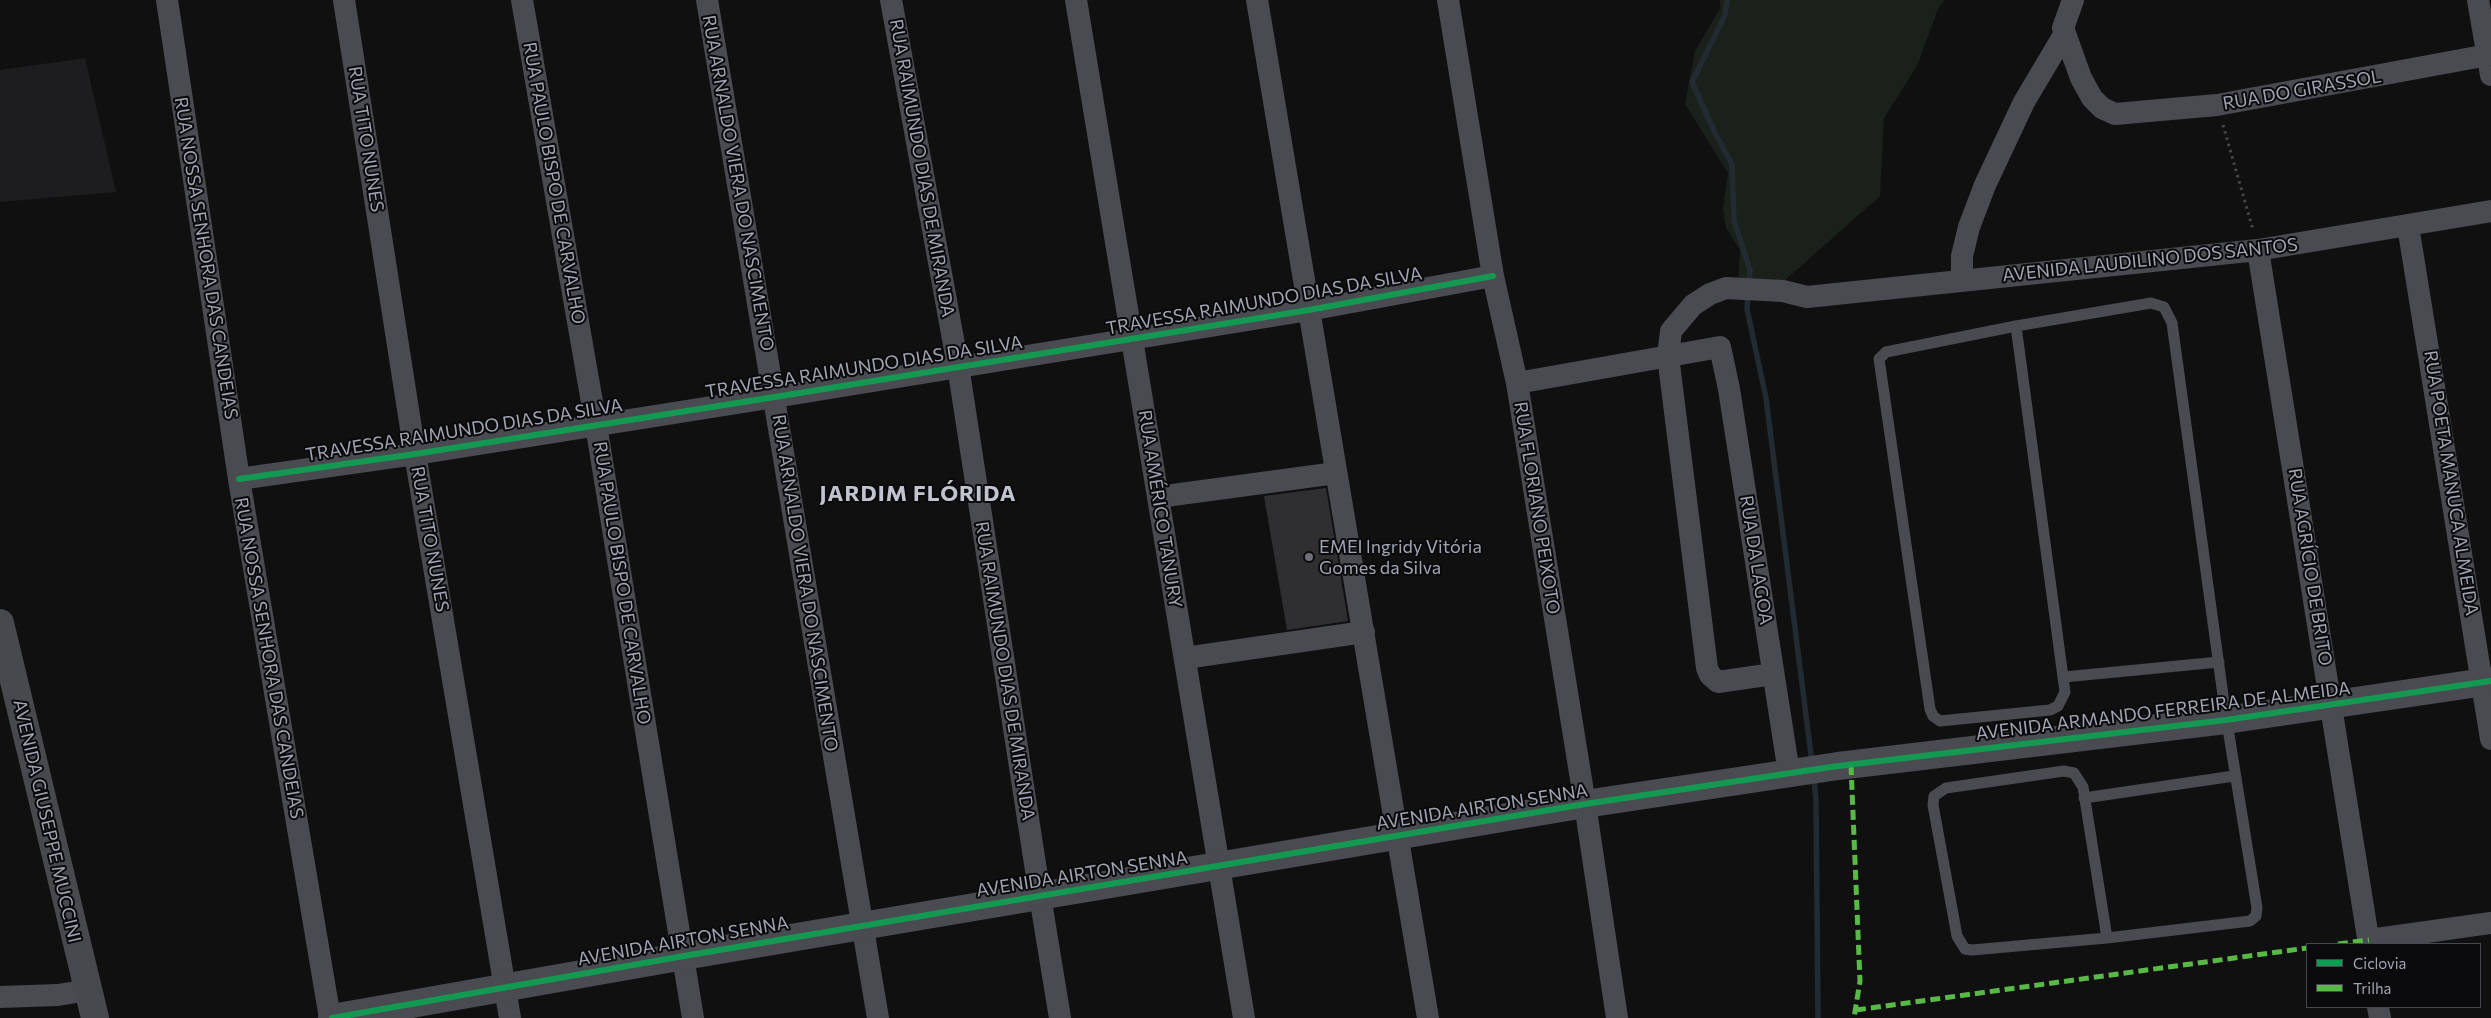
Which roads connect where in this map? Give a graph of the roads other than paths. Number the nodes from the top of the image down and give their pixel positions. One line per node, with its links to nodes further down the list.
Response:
1 (167, 0): 28 (street, RUA NOSSA SENHORA DAS CANDEIAS)
2 (344, 0): 26 (street, RUA TITO NUNES)
3 (522, 0): 25 (street, RUA PAULO BISPO DE CARVALHO)
4 (706, 0): 24 (street, RUA ARNALDO VIERA DO NASCIMENTO)
5 (891, 0): 22 (street, RUA RAIMUNDO DIAS DE MIRANDA)
6 (1076, 0): 20 (street, RUA AMÉRICO TANURY)
7 (1257, 0): 18 (street)
8 (1448, 0): 16 (street, RUA FLORIANO PEIXOTO)
9 (2074, 0): 11 (street)
10 (2478, 0): 12 (street)
11 (2065, 33): 12 (street, RUA DO GIRASSOL); 17 (street)
12 (2489, 65)
13 (2491, 212): 14 (street, AVENIDA LAUDILINO DOS SANTOS)
14 (2408, 226): 15 (street, AVENIDA LAUDILINO DOS SANTOS); 36 (street, RUA POETA MANUCA ALMEIDA)
15 (2258, 250): 17 (street, AVENIDA LAUDILINO DOS SANTOS); 37 (street, RUA AGRÍCIO DE BRITO)
16 (1493, 276): 18 (street, TRAVESSA RAIMUNDO DIAS DA SILVA); 23 (street, RUA FLORIANO PEIXOTO)
17 (1962, 281): 21 (street, AVENIDA LAUDILINO DOS SANTOS)
18 (1309, 310): 20 (street, TRAVESSA RAIMUNDO DIAS DA SILVA); 27 (street)
19 (2016, 326): 33 (lane); 35 (lane); 35 (lane)
20 (1132, 339): 22 (street, TRAVESSA RAIMUNDO DIAS DA SILVA); 29 (street, RUA AMÉRICO TANURY)
21 (1668, 356): 23 (street); 34 (street, RUA DA LAGOA); 34 (street, AVENIDA LAUDILINO DOS SANTOS)
22 (958, 366): 24 (street, TRAVESSA RAIMUNDO DIAS DA SILVA); 47 (street, RUA RAIMUNDO DIAS DE MIRANDA)
23 (1517, 382): 44 (street, RUA FLORIANO PEIXOTO)
24 (774, 397): 25 (street, TRAVESSA RAIMUNDO DIAS DA SILVA); 49 (street, RUA ARNALDO VIERA DO NASCIMENTO)
25 (596, 425): 26 (street, TRAVESSA RAIMUNDO DIAS DA SILVA); 52 (street, RUA PAULO BISPO DE CARVALHO)
26 (416, 454): 28 (street, TRAVESSA RAIMUNDO DIAS DA SILVA); 53 (street, RUA TITO NUNES)
27 (1336, 473): 29 (street); 31 (street)
28 (239, 479): 57 (street, RUA NOSSA SENHORA DAS CANDEIAS)
29 (1158, 497): 32 (street, RUA AMÉRICO TANURY)
30 (0, 623): 54 (main road, AVENIDA GIUSEPPE MUCCINI)
31 (1364, 632): 32 (street); 45 (street)
32 (1184, 658): 46 (street, RUA AMÉRICO TANURY)
33 (2219, 662): 35 (lane); 38 (lane)
34 (1773, 674): 41 (street, RUA DA LAGOA)
35 (2064, 677)
36 (2487, 681): 37 (street, AVENIDA ARMANDO FERREIRA DE ALMEIDA); 39 (street, RUA POETA MANUCA ALMEIDA)
37 (2332, 705): 38 (street, AVENIDA ARMANDO FERREIRA DE ALMEIDA); 51 (street, RUA AGRÍCIO DE BRITO)
38 (2226, 720): 40 (street, AVENIDA ARMANDO FERREIRA DE ALMEIDA); 42 (lane)
39 (2491, 739)
40 (1838, 766): 41 (street, AVENIDA AIRTON SENNA)
41 (1793, 772): 44 (street, AVENIDA AIRTON SENNA)
42 (2234, 776): 43 (lane); 50 (lane)
43 (2084, 798): 50 (lane); 50 (lane)
44 (1585, 804): 45 (street, AVENIDA AIRTON SENNA); 64 (street, RUA FLORIANO PEIXOTO)
45 (1397, 836): 46 (street, AVENIDA AIRTON SENNA); 63 (street)
46 (1219, 867): 47 (street, AVENIDA AIRTON SENNA); 62 (street, RUA AMÉRICO TANURY)
47 (1040, 896): 49 (street, AVENIDA AIRTON SENNA); 61 (street, RUA RAIMUNDO DIAS DE MIRANDA)
48 (2491, 923): 51 (street)
49 (863, 926): 52 (street, AVENIDA AIRTON SENNA); 60 (street, RUA ARNALDO VIERA DO NASCIMENTO)
50 (2107, 938)
51 (2369, 942)
52 (684, 956): 53 (street, AVENIDA AIRTON SENNA); 59 (street, RUA PAULO BISPO DE CARVALHO)
53 (505, 987): 57 (street, AVENIDA AIRTON SENNA); 58 (street, RUA TITO NUNES)
54 (88, 990): 55 (street); 56 (main road, AVENIDA GIUSEPPE MUCCINI)
55 (0, 997)
56 (95, 1018)
57 (331, 1018)
58 (510, 1018)
59 (693, 1018)
60 (878, 1018)
61 (1060, 1018)
62 (1244, 1018)
63 (1428, 1018)
64 (1617, 1018)

